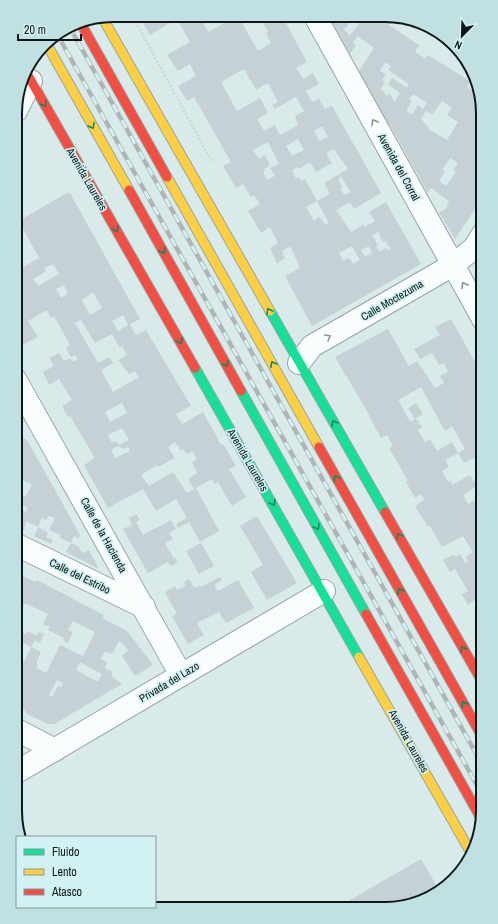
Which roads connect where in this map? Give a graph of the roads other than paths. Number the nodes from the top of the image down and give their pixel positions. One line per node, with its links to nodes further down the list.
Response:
1 (105, 22): 9 (main road, one-way to 1)
2 (318, 22): 7 (street, Avenida del Corral, one-way to 2)
3 (83, 27): 16 (main road, one-way to 3)
4 (49, 49): 20 (main road, one-way to 20)
5 (29, 78): 12 (main road, Avenida Laureles, one-way to 12)
6 (476, 245): 7 (street, Calle Moctezuma)
7 (453, 265): 8 (street, Avenida del Corral, one-way to 7); 9 (street, Calle Moctezuma, one-way to 7)
8 (476, 306)
9 (299, 363): 14 (main road, one-way to 9)
10 (22, 394): 13 (street, Calle de la Hacienda)
11 (22, 547): 13 (street, Calle del Estribo)
12 (324, 591): 15 (street, Privada del Lazo); 21 (main road, Avenida Laureles)
13 (144, 608): 15 (street, Calle de la Hacienda)
14 (476, 671)
15 (181, 675): 18 (street, Privada del Lazo)
16 (476, 726)
17 (22, 733): 18 (street)
18 (55, 750): 19 (street, Privada del Lazo)
19 (22, 769)
20 (476, 809)
21 (468, 847)

